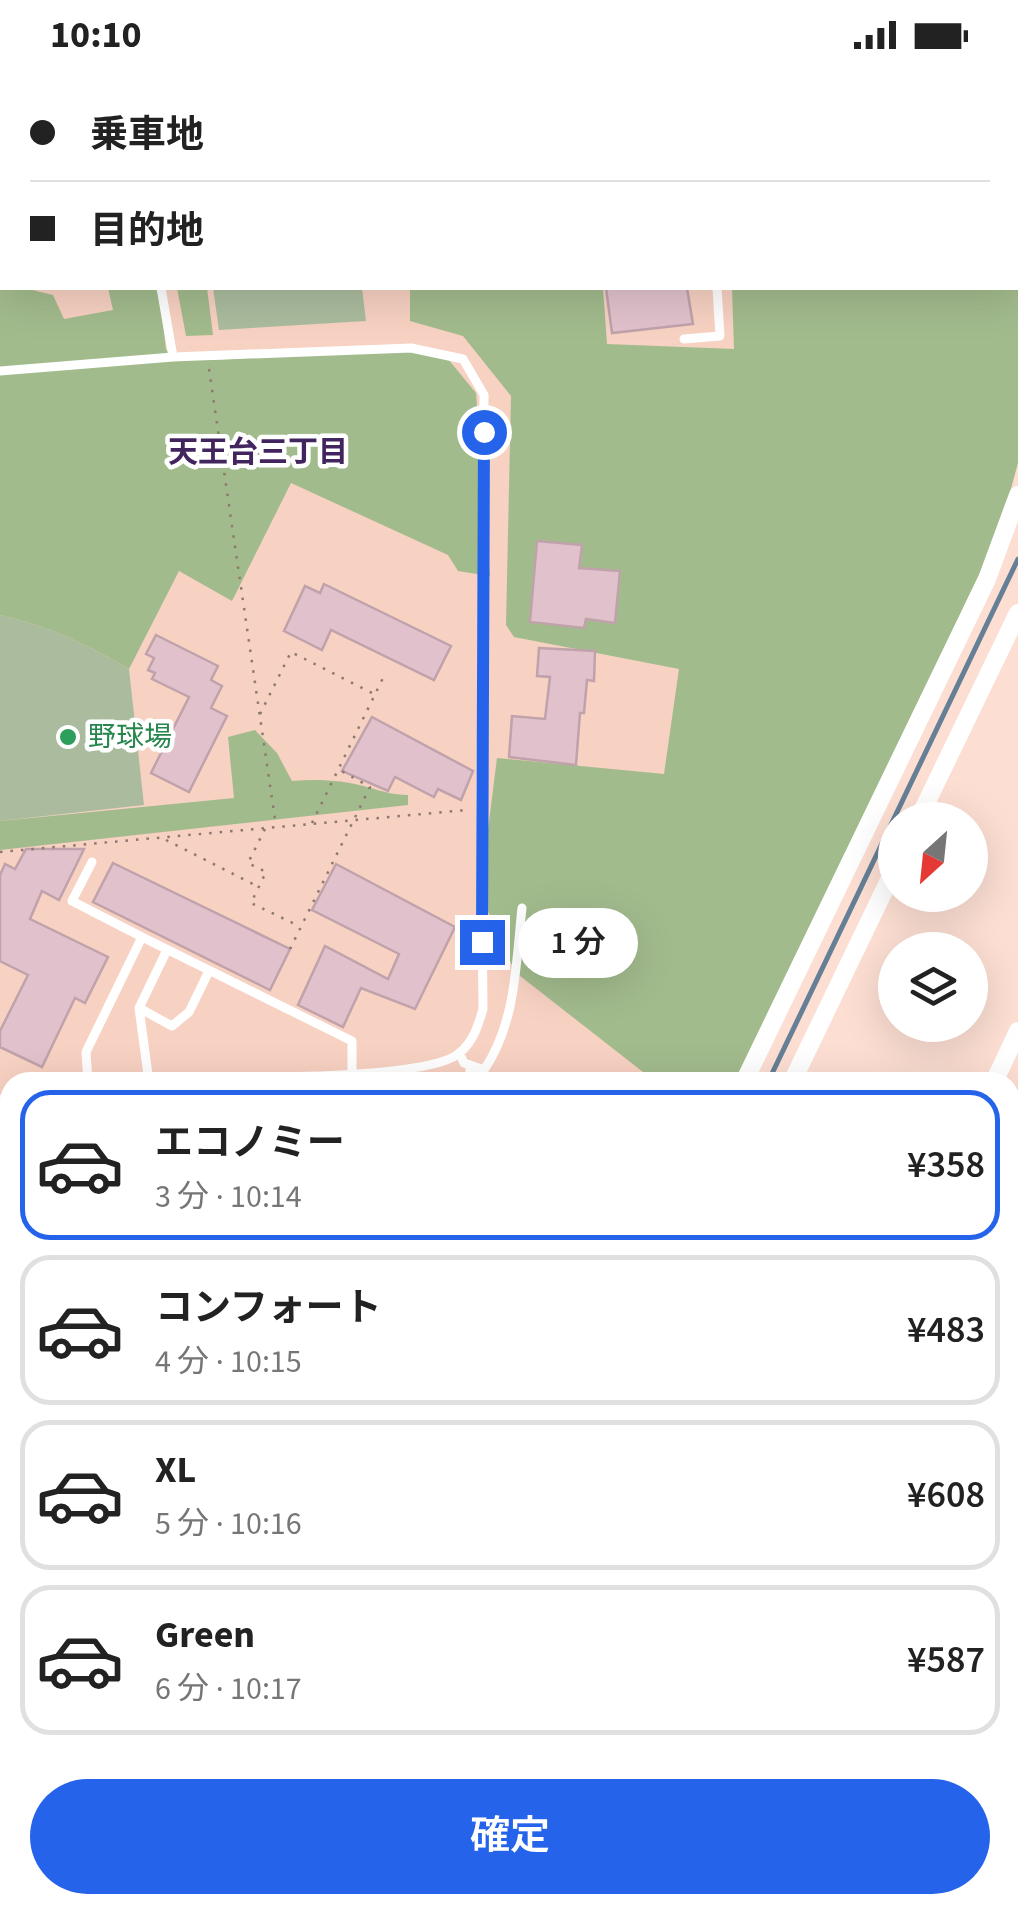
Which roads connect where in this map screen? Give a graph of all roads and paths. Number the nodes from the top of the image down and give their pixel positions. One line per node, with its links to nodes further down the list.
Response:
1 (161, 290): 5 (lane)
2 (717, 290): 3 (lane)
3 (684, 339)
4 (207, 355): 5 (lane); 11 (path); 14 (lane)
5 (172, 356): 6 (lane)
6 (0, 371)
7 (1018, 494): 41 (street)
8 (1018, 613): 13 (street)
9 (384, 676): 10 (path)
10 (375, 694): 11 (path); 12 (path)
11 (260, 715): 17 (path)
12 (338, 769): 15 (path); 16 (path)
13 (927, 802)
14 (481, 808): 15 (path); 32 (lane)
15 (356, 820): 16 (path); 25 (path)
16 (311, 824): 17 (path)
17 (276, 827): 18 (path)
18 (265, 828): 19 (path); 22 (path)
19 (162, 838): 20 (path); 22 (path)
20 (0, 852)
21 (92, 862): 26 (lane)
22 (258, 887): 25 (path)
23 (878, 903): 42 (street)
24 (522, 908): 34 (lane)
25 (300, 927): 27 (path)
26 (142, 938): 28 (lane); 35 (lane)
27 (290, 949)
28 (167, 950): 29 (lane); 30 (lane)
29 (209, 971): 30 (lane); 37 (lane)
30 (139, 1008): 36 (lane)
31 (1018, 1032): 43 (street)
32 (460, 1054): 33 (lane); 38 (lane)
33 (470, 1065): 34 (lane); 39 (lane)
34 (484, 1070): 40 (path)
35 (87, 1072)
36 (149, 1072)
37 (352, 1072)
38 (392, 1072)
39 (470, 1072)
40 (490, 1072)
41 (749, 1072)
42 (797, 1072)
43 (999, 1072)

